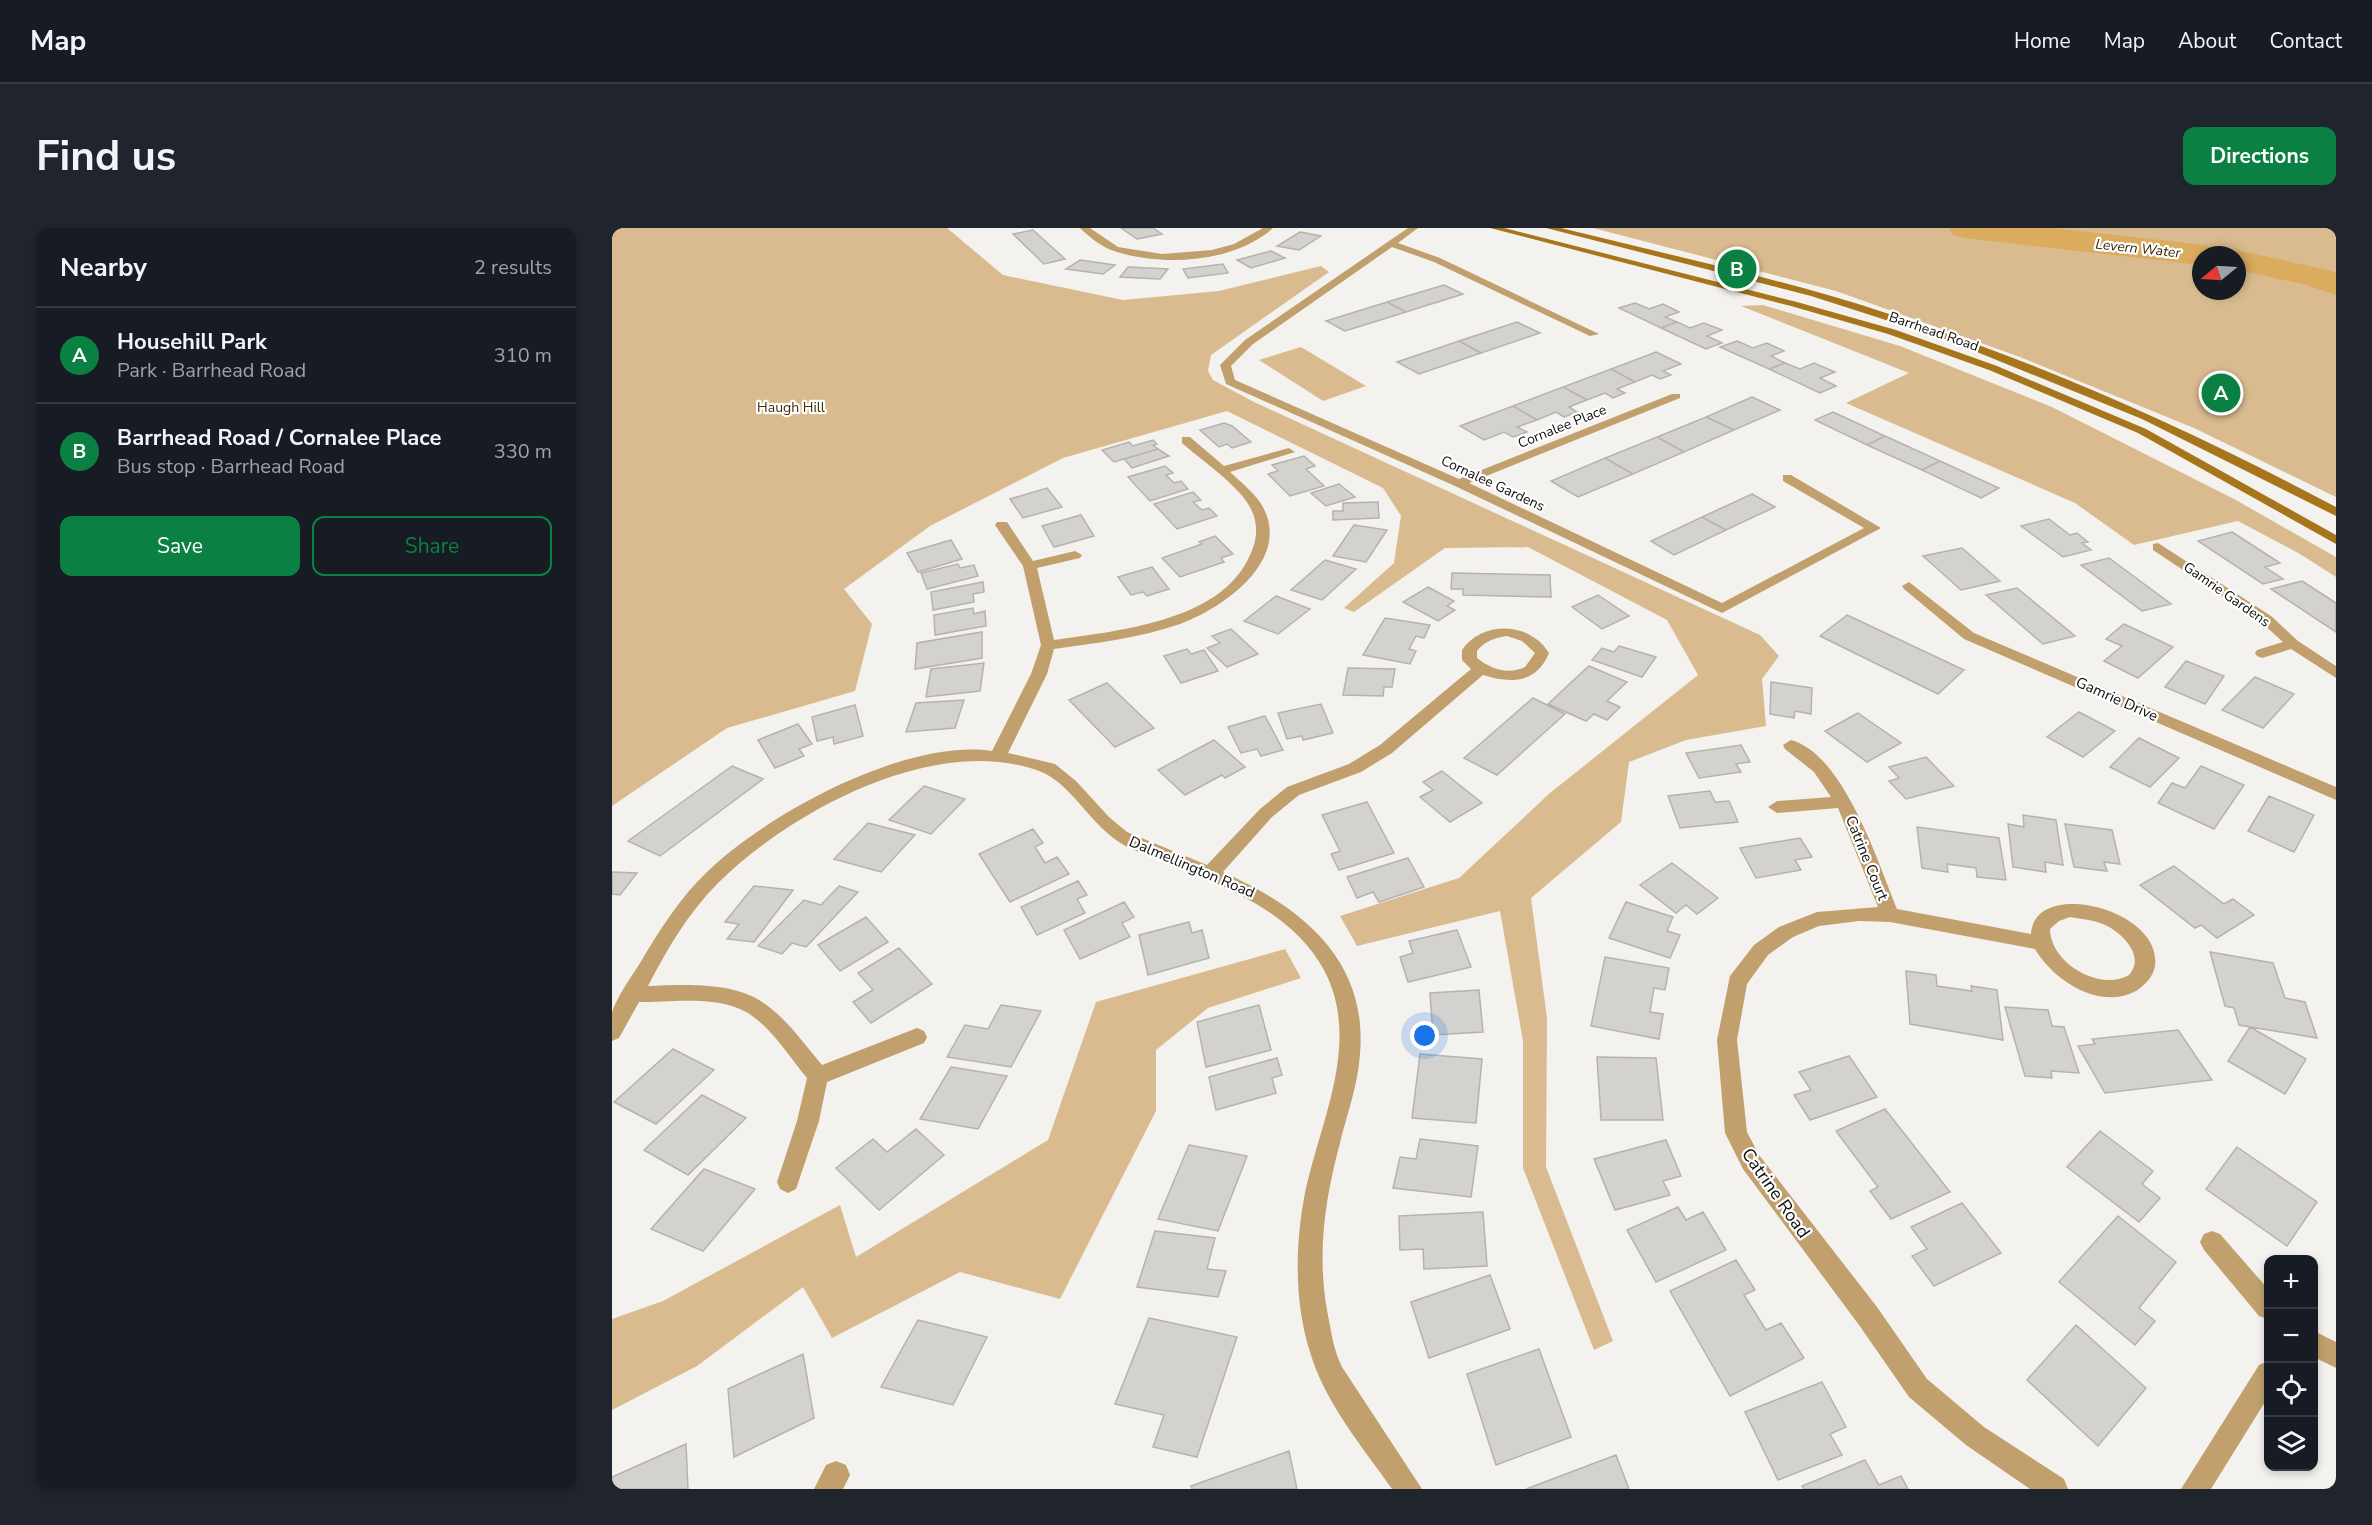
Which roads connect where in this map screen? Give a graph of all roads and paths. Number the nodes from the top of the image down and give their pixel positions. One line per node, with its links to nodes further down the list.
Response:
1 (1084, 228): 2 (street)
2 (1269, 228)
3 (1414, 228): 6 (street, Cornalee Gardens)
4 (1494, 228): 10 (main road, Barrhead Road)
5 (1550, 228): 9 (main road, Barrhead Road)
6 (1391, 243): 7 (street); 15 (street, Cornalee Gardens)
7 (1594, 334)
8 (1676, 396): 15 (street, Cornalee Place)
9 (2118, 405): 10 (main road); 16 (main road, Barrhead Road)
10 (2100, 413): 18 (main road, Barrhead Road)
11 (1185, 440): 13 (street)
12 (1289, 452): 13 (street)
13 (1221, 471): 24 (street)
14 (1787, 478): 15 (street, Cornalee Gardens)
15 (1459, 483)
16 (2336, 512)
17 (1002, 525): 21 (street)
18 (2336, 540)
19 (2158, 547): 23 (street, Gamrie Gardens)
20 (1075, 555): 21 (street)
21 (1030, 566): 24 (street)
22 (1909, 586): 30 (street, Gamrie Drive)
23 (2293, 644): 25 (street, Gamrie Gardens); 27 (street, Gamrie Gardens)
24 (1048, 645): 29 (street)
25 (2262, 653)
26 (1479, 670): 33 (street)
27 (2336, 673)
28 (1791, 745): 31 (street, Catrine Court)
29 (999, 754): 33 (street, Dalmellington Road); 36 (street, Dalmellington Road)
30 (2336, 794)
31 (1844, 802): 32 (street, Catrine Court); 34 (street, Catrine Court)
32 (1778, 807)
33 (1210, 874): 46 (street, Dalmellington Road)
34 (1890, 915): 35 (street, Catrine Road); 47 (street, Catrine Road)
35 (2041, 943): 35 (street)
36 (633, 994): 37 (street, Dalmellington Road); 39 (street)
37 (612, 1032)
38 (917, 1037): 39 (street)
39 (818, 1076): 40 (street)
40 (788, 1182)
41 (2211, 1242): 42 (street)
42 (2264, 1302)
43 (2318, 1346): 44 (street)
44 (2336, 1355)
45 (2264, 1380): 48 (street)
46 (1408, 1489)
47 (2054, 1489)
48 (2194, 1489)

